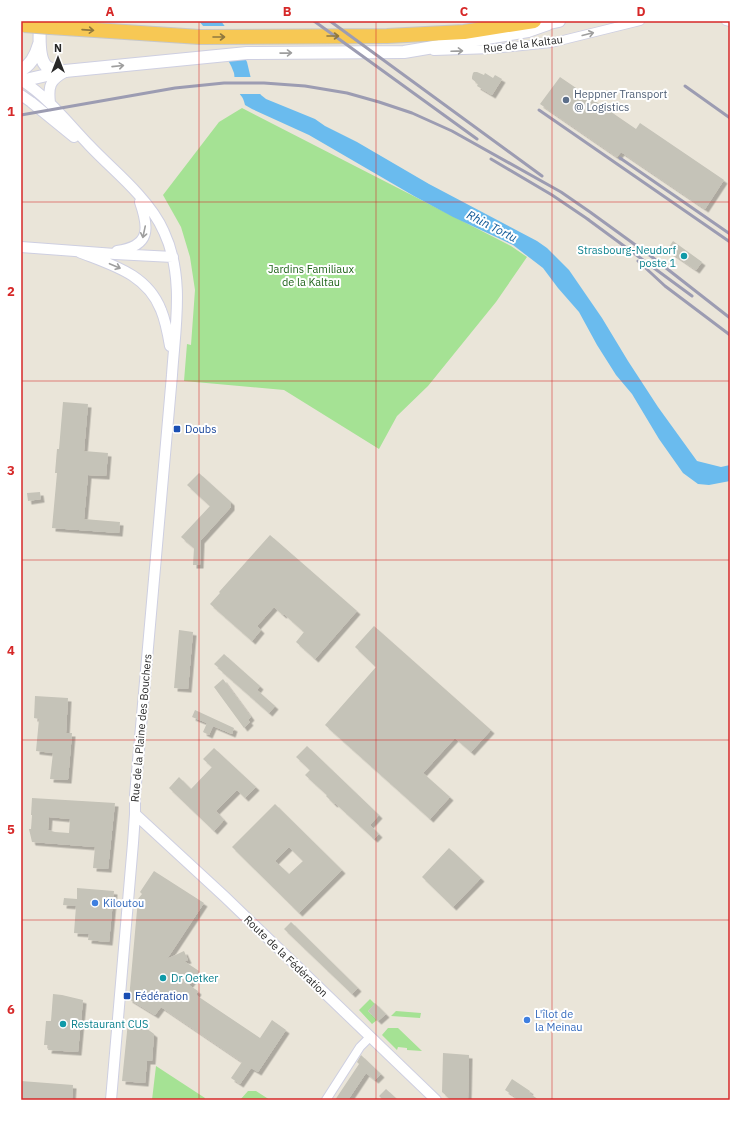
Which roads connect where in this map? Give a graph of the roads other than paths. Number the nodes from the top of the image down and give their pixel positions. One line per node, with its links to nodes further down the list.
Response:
1 (534, 21): 8 (highway)
2 (640, 21): 10 (street, Rue de la Kaltau, one-way to 2)
3 (726, 21): 5 (street)
4 (554, 22): 8 (main road); 10 (main road)
5 (730, 22)
6 (45, 24): 7 (highway, bridge); 8 (highway, one-way to 8); 9 (main road)
7 (22, 25)
8 (464, 32)
9 (39, 39): 11 (main road); 12 (main road)
10 (404, 52): 11 (main road, one-way to 10)
11 (65, 71): 12 (main road); 14 (street)
12 (21, 78): 14 (street)
13 (21, 95): 15 (street)
14 (50, 103): 15 (street)
15 (88, 144): 16 (street)
16 (138, 194): 18 (street, one-way to 18); 19 (street)
17 (21, 247): 18 (street, Rue de la Plaine des Bouchers)
18 (79, 252): 19 (street, Rue de la Plaine des Bouchers); 20 (street, Rue de la Plaine des Bouchers, one-way to 20)
19 (173, 257): 20 (street, Rue de la Plaine des Bouchers)
20 (173, 356): 21 (street, Rue de la Plaine des Bouchers)
21 (135, 814): 22 (street, Route de la Fédération); 23 (street, Rue de la Plaine des Bouchers)
22 (370, 1037): 24 (street); 25 (street, Route de la Fédération)
23 (111, 1100)
24 (326, 1100)
25 (436, 1100)

